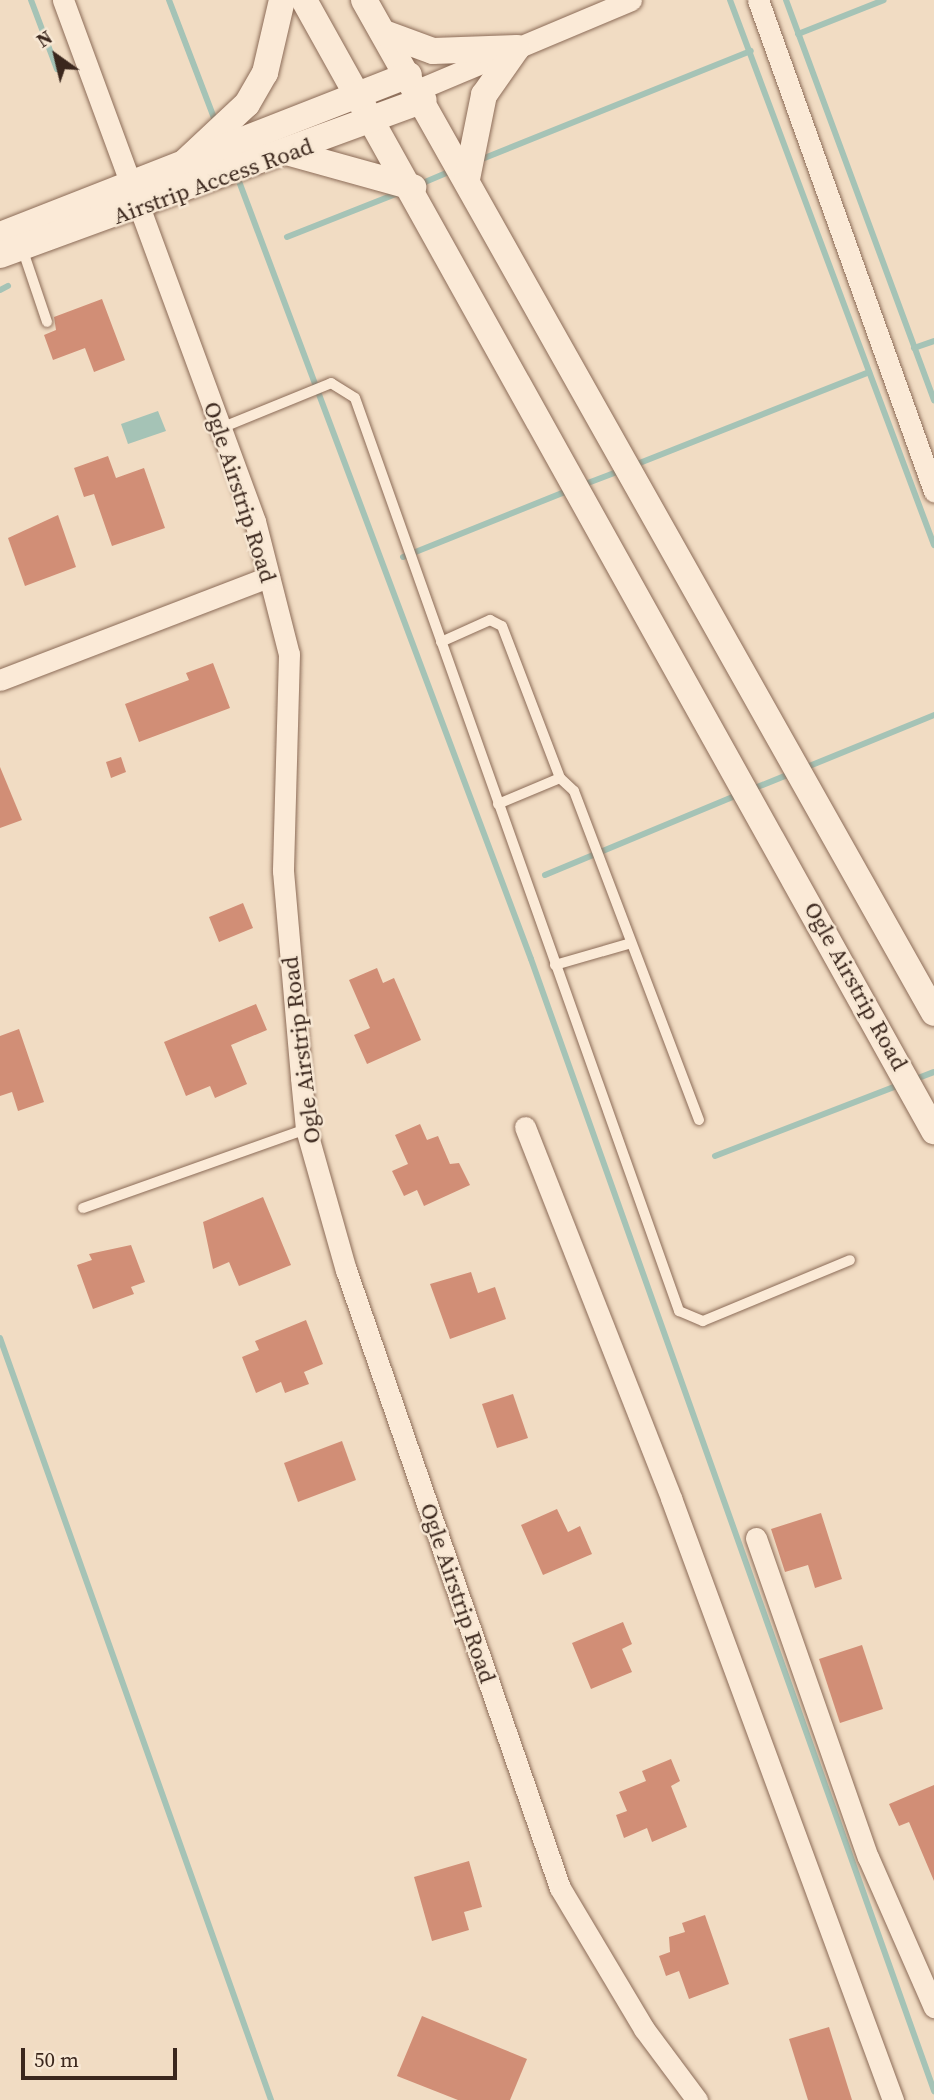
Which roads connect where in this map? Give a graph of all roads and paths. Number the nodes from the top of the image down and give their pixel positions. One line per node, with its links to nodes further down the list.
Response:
1 (63, 0): 16 (street, Ogle Airstrip Road)
2 (282, 0): 13 (street)
3 (304, 0): 10 (street, Ogle Airstrip Road)
4 (364, 0): 7 (street)
5 (631, 0): 8 (street)
6 (758, 0): 20 (street)
7 (384, 33): 8 (street); 9 (street)
8 (517, 48): 9 (street); 14 (street)
9 (416, 88): 10 (street, Airstrip Access Road); 11 (street, Airstrip Access Road); 14 (street)
10 (360, 95): 11 (street, Ogle Airstrip Road); 13 (street, Airstrip Access Road)
11 (375, 121): 12 (street, Airstrip Access Road); 15 (street, Ogle Airstrip Road)
12 (290, 153): 15 (street); 16 (street, Airstrip Access Road)
13 (174, 172): 16 (street, Airstrip Access Road)
14 (467, 179): 28 (street)
15 (413, 187): 32 (street, Ogle Airstrip Road)
16 (137, 197): 17 (street, Airstrip Access Road); 19 (street, Ogle Airstrip Road)
17 (7, 246): 18 (lane)
18 (47, 321)
19 (221, 428): 21 (street, Ogle Airstrip Road); 22 (lane)
20 (934, 491)
21 (269, 577): 23 (street); 31 (street, Ogle Airstrip Road)
22 (441, 642): 24 (lane); 25 (lane)
23 (0, 680)
24 (560, 778): 25 (lane); 26 (lane)
25 (498, 804): 27 (lane)
26 (631, 943): 27 (lane); 29 (lane)
27 (555, 965): 34 (lane)
28 (934, 1013)
29 (699, 1120)
30 (525, 1127): 38 (street)
31 (306, 1129): 33 (lane); 37 (street, Ogle Airstrip Road)
32 (934, 1131)
33 (83, 1209)
34 (850, 1260)
35 (757, 1538): 36 (street)
36 (934, 2007)
37 (697, 2100)
38 (893, 2100)

